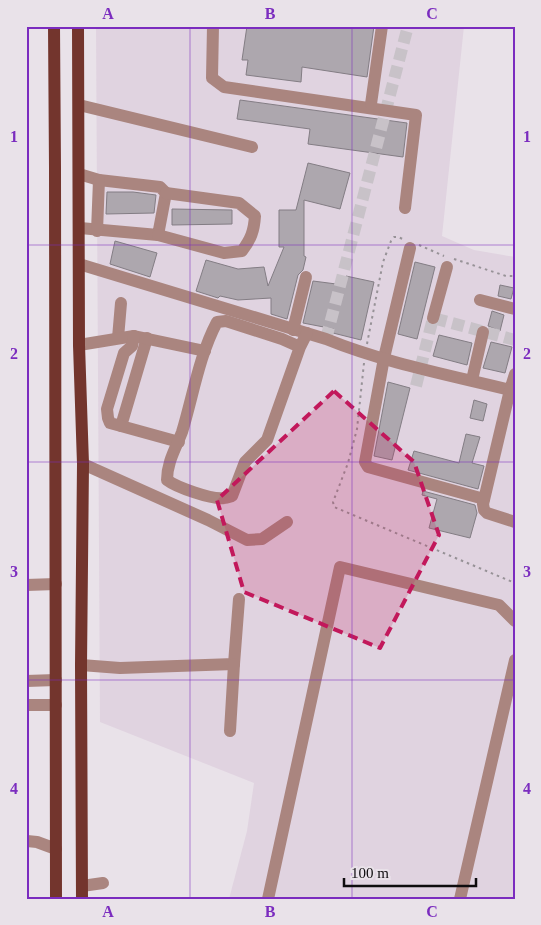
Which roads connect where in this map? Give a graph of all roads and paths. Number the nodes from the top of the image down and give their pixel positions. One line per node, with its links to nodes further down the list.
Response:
1 (54, 26): 45 (main road)
2 (78, 26): 6 (main road)
3 (213, 26): 11 (street)
4 (382, 26): 5 (street)
5 (371, 104)
6 (79, 105): 7 (street); 8 (main road)
7 (252, 147)
8 (79, 174): 9 (street); 12 (main road)
9 (100, 180): 10 (street); 13 (street)
10 (166, 193): 14 (street); 14 (street)
11 (405, 208)
12 (80, 228): 13 (street); 16 (main road)
13 (97, 231): 14 (street)
14 (158, 235)
15 (411, 244): 18 (path); 33 (path); 34 (street)
16 (79, 264): 24 (street); 30 (main road)
17 (447, 267): 23 (street)
18 (515, 276)
19 (306, 277): 24 (street)
20 (480, 300): 22 (street)
21 (121, 303): 28 (street)
22 (515, 309)
23 (433, 318)
24 (293, 330): 26 (street)
25 (483, 332): 36 (street)
26 (307, 333): 31 (street); 33 (street)
27 (134, 336): 28 (street); 29 (street); 38 (street)
28 (118, 338): 30 (street)
29 (147, 338): 32 (street); 38 (street)
30 (79, 345): 40 (main road)
31 (300, 347): 32 (street); 39 (street)
32 (205, 351): 39 (street)
33 (365, 353): 34 (street); 44 (path)
34 (384, 358): 36 (street); 41 (street)
35 (515, 374): 37 (street)
36 (472, 380): 37 (street)
37 (510, 390): 41 (street)
38 (121, 426): 39 (street)
39 (179, 442)
40 (83, 464): 42 (street); 51 (main road)
41 (484, 500): 43 (street)
42 (287, 522)
43 (515, 522)
44 (515, 583)
45 (56, 584): 46 (street); 52 (main road)
46 (26, 585)
47 (239, 599): 50 (street)
48 (515, 621): 62 (street)
49 (515, 660): 63 (street)
50 (234, 664): 51 (street); 56 (street)
51 (81, 665): 60 (main road)
52 (56, 680): 53 (street); 55 (main road)
53 (26, 681)
54 (26, 704): 55 (street)
55 (56, 705): 58 (main road)
56 (230, 731)
57 (27, 841): 58 (street)
58 (56, 849): 61 (main road)
59 (103, 883): 60 (street)
60 (82, 892)
61 (56, 899)
62 (268, 899)
63 (460, 899)

